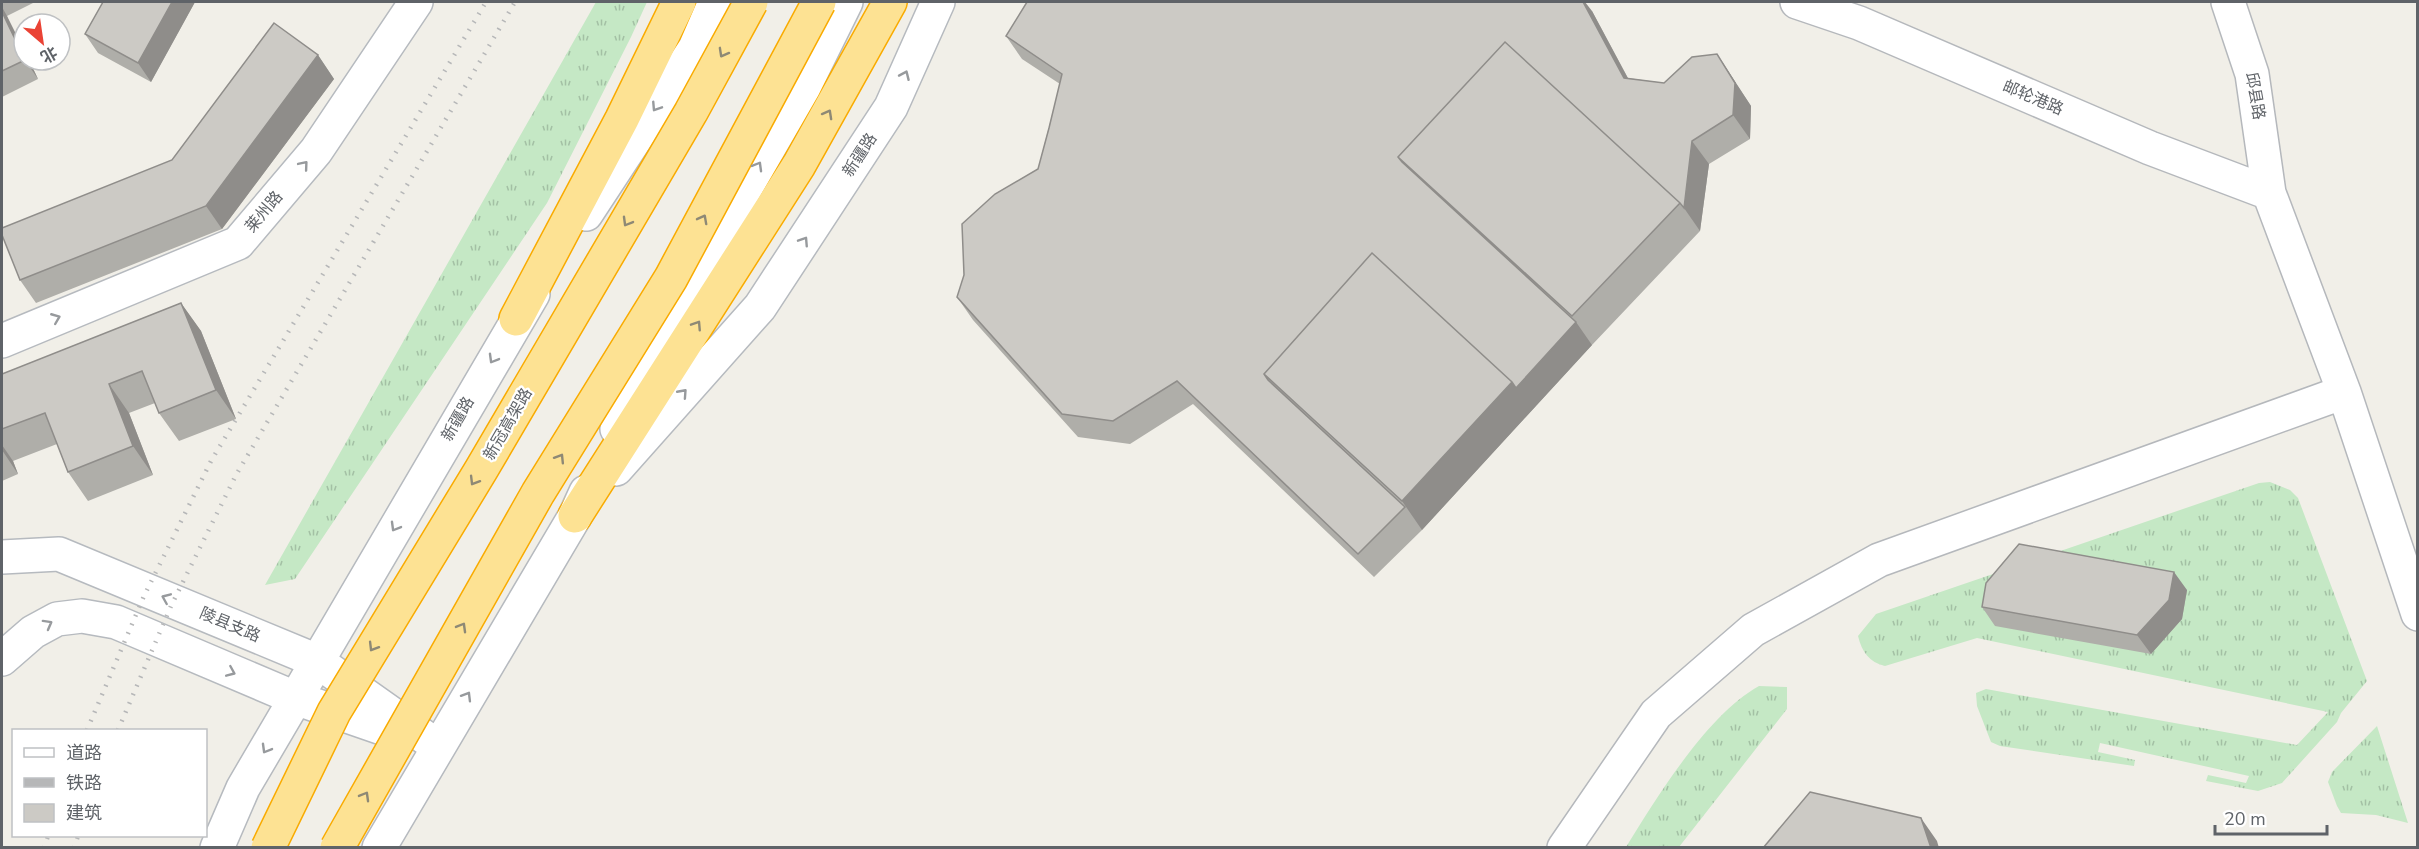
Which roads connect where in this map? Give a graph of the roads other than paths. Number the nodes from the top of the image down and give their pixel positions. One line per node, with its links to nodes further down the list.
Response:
1 (416, 2): 13 (street, 莱州路, one-way to 1)
2 (679, 2): 12 (highway)
3 (716, 2): 12 (street, 新疆路, one-way to 12)
4 (751, 2): 23 (highway, 新冠高架路, one-way to 23, bridge)
5 (819, 2): 24 (highway, one-way to 5, bridge)
6 (846, 2): 15 (street, 新疆路, one-way to 6)
7 (890, 2): 15 (highway, one-way to 7)
8 (938, 2): 15 (street, 新疆路, one-way to 8)
9 (1797, 2): 11 (street, 邮轮港路)
10 (2228, 2): 11 (street, 邱县路)
11 (2269, 193): 14 (street, 邱县路)
12 (516, 319): 19 (street, 新疆路, one-way to 19)
13 (2, 341)
14 (2344, 392): 17 (street, 邱县路); 26 (street)
15 (575, 516): 21 (street, 新疆路, one-way to 15)
16 (2, 557): 19 (street, 陵县支路, one-way to 16)
17 (2418, 614)
18 (2, 659): 20 (street, one-way to 20)
19 (317, 661): 20 (street, 新疆路); 21 (street, 陵县支路)
20 (295, 698): 21 (street); 22 (street, 新疆路, one-way to 22)
21 (438, 747): 25 (street, 新疆路)
22 (217, 848)
23 (268, 848)
24 (337, 848)
25 (379, 848)
26 (1564, 848)

